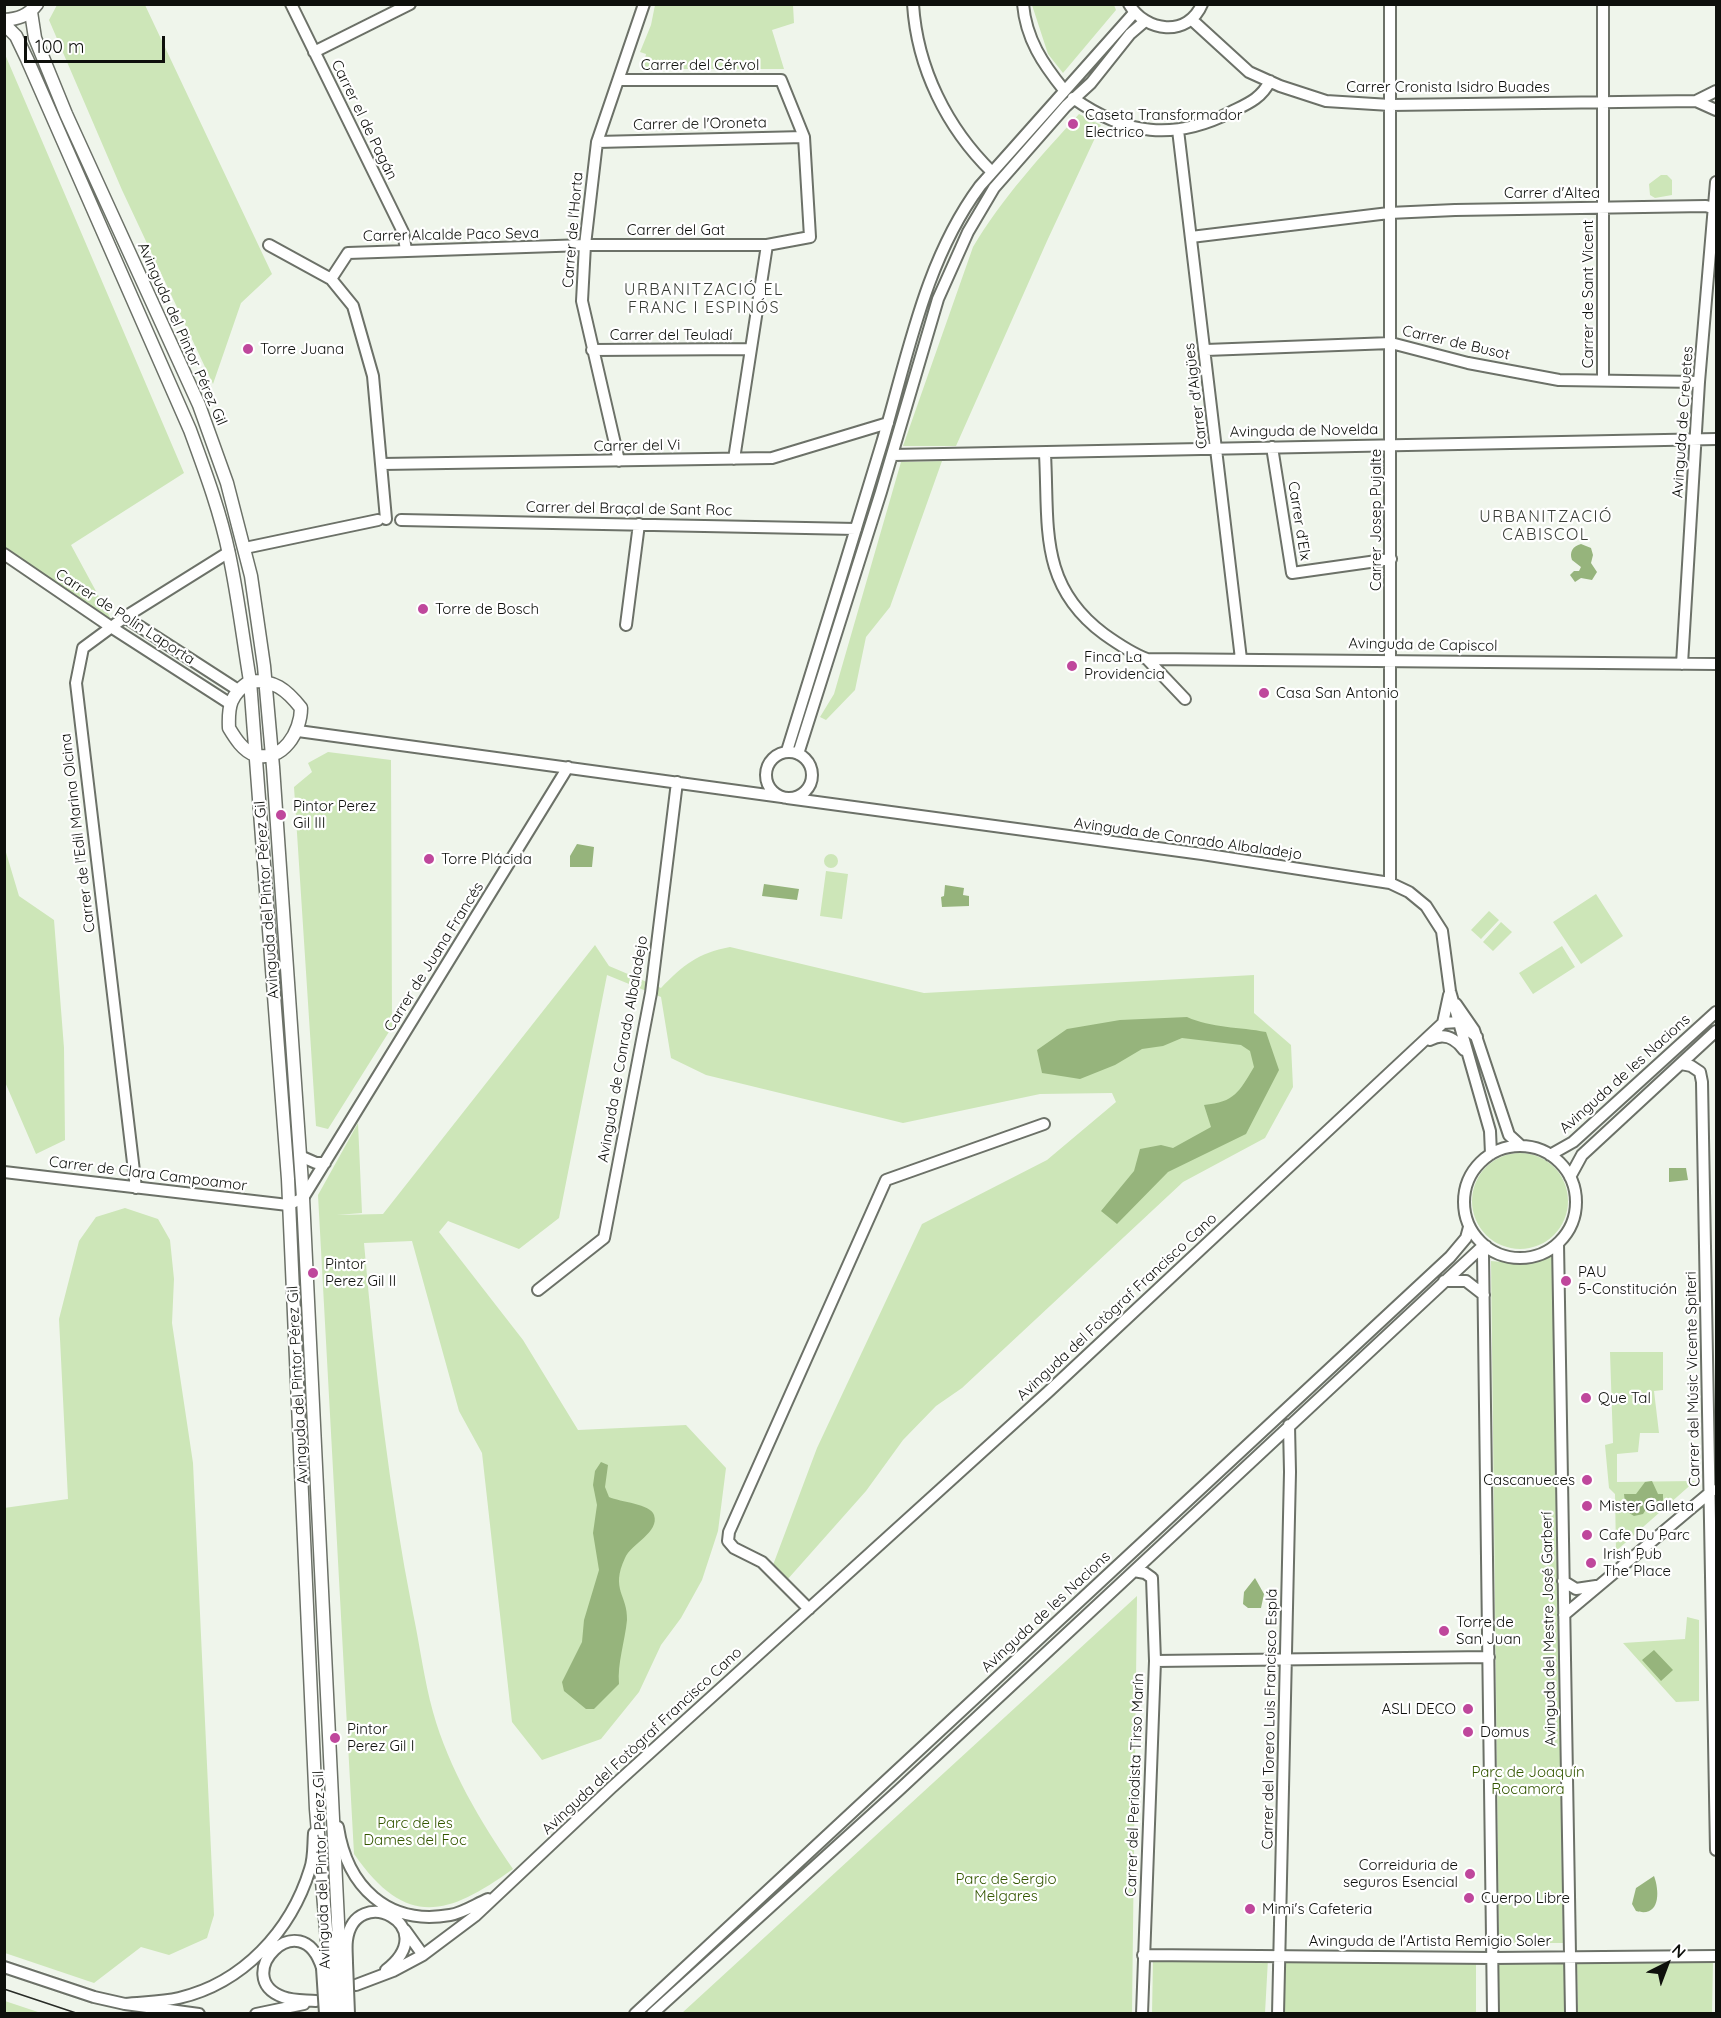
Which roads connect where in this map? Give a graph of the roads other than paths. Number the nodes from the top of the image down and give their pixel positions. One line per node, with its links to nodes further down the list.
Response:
1 (291, 4): 14 (street, Carrer el de Pagán)
2 (410, 4): 14 (street)
3 (644, 4): 15 (street, Carrer de l'Horta)
4 (913, 4): 27 (street)
5 (1023, 4): 17 (street)
6 (1202, 4): 11 (street)
7 (1390, 4): 22 (street, Carrer Josep Pujalte)
8 (1603, 4): 21 (street, Carrer de Sant Vicent)
9 (34, 8): 12 (main road); 58 (main road, Avinguda del Pintor Pérez Gil)
10 (1132, 9): 13 (street); 17 (street)
11 (1191, 19): 13 (street); 16 (street, Carrer Cronista Isidro Buades)
12 (4, 22): 59 (main road, Avinguda del Pintor Pérez Gil)
13 (1144, 22): 19 (street)
14 (314, 52): 36 (street, Carrer el de Pagán)
15 (619, 80): 25 (street, Carrer del Cérvol); 26 (street, Carrer de l'Horta)
16 (1270, 81): 22 (street, Carrer Cronista Isidro Buades); 24 (street)
17 (1064, 90): 27 (street)
18 (1716, 91): 20 (street, Carrer Cronista Isidro Buades); 23 (street)
19 (1073, 98): 24 (street); 51 (street)
20 (1696, 101): 21 (street, Carrer Cronista Isidro Buades); 23 (street, Carrer Cronista Isidro Buades)
21 (1604, 102): 22 (street, Carrer Cronista Isidro Buades); 29 (street, Carrer de Sant Vicent)
22 (1390, 105): 31 (street, Carrer Josep Pujalte)
23 (1716, 111)
24 (1178, 130): 32 (street, Carrer d'Aigües)
25 (804, 137): 26 (street, Carrer de l'Oroneta); 35 (street, Carrer del Gat)
26 (597, 142): 34 (street, Carrer de l'Horta)
27 (992, 172): 44 (street)
28 (1716, 182): 30 (street, Avinguda de Creuetes)
29 (1604, 208): 30 (street, Carrer d'Altea); 31 (street, Carrer d'Altea); 42 (street, Carrer de Sant Vicent)
30 (1715, 209): 43 (street, Avinguda de Creuetes)
31 (1389, 213): 32 (street, Carrer d'Altea); 38 (street, Carrer Josep Pujalte)
32 (1191, 237): 41 (street, Carrer d'Aigües)
33 (269, 245): 37 (street)
34 (585, 245): 35 (street, Carrer del Gat); 36 (street, Carrer Alcalde Paco Seva); 40 (street, Carrer de l'Horta)
35 (767, 245): 39 (street)
36 (406, 250): 37 (street, Carrer Alcalde Paco Seva)
37 (331, 279): 54 (street)
38 (1391, 343): 41 (street, Carrer de Busot); 42 (street, Carrer de Busot); 47 (street, Carrer Josep Pujalte)
39 (751, 349): 40 (street, Carrer del Teuladí); 52 (street)
40 (592, 350): 53 (street, Carrer de l'Horta)
41 (1206, 350): 49 (street, Carrer d'Aigües)
42 (1603, 380): 43 (street, Carrer de Busot)
43 (1699, 381): 45 (street, Avinguda de Creuetes)
44 (888, 423): 52 (street, Carrer del Vi); 57 (street)
45 (1697, 439): 46 (street, Avinguda de Novelda); 47 (street, Avinguda de Novelda); 68 (street, Avinguda de Creuetes)
46 (1716, 439)
47 (1390, 444): 48 (street, Avinguda de Novelda); 61 (street, Carrer Josep Pujalte)
48 (1272, 447): 49 (street, Avinguda de Novelda); 61 (street, Carrer d’Elx)
49 (1217, 449): 50 (street, Avinguda de Novelda); 66 (street, Carrer d'Aigües)
50 (1044, 454): 51 (street, Avinguda de Novelda); 65 (street, Avinguda de Capiscol)
51 (892, 455): 76 (street)
52 (735, 459): 53 (street, Carrer del Vi)
53 (619, 461): 54 (street, Carrer del Vi)
54 (382, 464): 58 (street)
55 (401, 520): 56 (street, Carrer del Braçal de Sant Roc)
56 (639, 525): 57 (street, Carrer del Braçal de Sant Roc); 63 (street)
57 (856, 529): 76 (street)
58 (245, 548): 71 (main road, Avinguda del Pintor Pérez Gil)
59 (229, 552): 62 (street, Carrer de l'Edil Marina Olcina); 70 (main road, Avinguda del Pintor Pérez Gil)
60 (4, 554): 64 (street, Carrer de Polín Laporta)
61 (1391, 559): 67 (street, Carrer Josep Pujalte)
62 (125, 617): 64 (street, Carrer de l'Edil Marina Olcina); 72 (street, Carrer de Polín Laporta)
63 (626, 625)
64 (111, 627): 74 (street, Carrer de Polín Laporta); 104 (street, Carrer de l'Edil Marina Olcina)
65 (1147, 659): 66 (street, Avinguda de Capiscol); 73 (street)
66 (1241, 659): 67 (street, Avinguda de Capiscol)
67 (1391, 660): 68 (street, Avinguda de Capiscol); 86 (street, Carrer Josep Pujalte)
68 (1682, 664): 69 (street, Avinguda de Capiscol)
69 (1716, 664)
70 (250, 681): 71 (main road); 72 (main road); 77 (main road, Avinguda del Pintor Pérez Gil)
71 (266, 681): 75 (main road); 78 (main road, Avinguda del Pintor Pérez Gil)
72 (238, 690): 74 (main road)
73 (1185, 699)
74 (229, 703): 77 (main road)
75 (298, 731): 78 (main road); 79 (street, Avinguda de Conrado Albaladejo)
76 (792, 752): 80 (street); 82 (street)
77 (256, 755): 78 (main road); 106 (main road, Avinguda del Pintor Pérez Gil)
78 (272, 755): 100 (main road, Avinguda del Pintor Pérez Gil)
79 (568, 767): 81 (street, Avinguda de Conrado Albaladejo); 101 (street, Carrer de Juana Francés)
80 (766, 779): 83 (street); 84 (street)
81 (678, 782): 83 (street, Avinguda de Conrado Albaladejo); 111 (street, Avinguda de Conrado Albaladejo)
82 (811, 782): 84 (street); 85 (street)
83 (754, 793): 84 (street, Avinguda de Conrado Albaladejo)
84 (784, 798): 85 (street, Avinguda de Conrado Albaladejo)
85 (818, 802): 86 (street, Avinguda de Conrado Albaladejo)
86 (1390, 883): 87 (street)
87 (1450, 992): 89 (street); 90 (street); 92 (street)
88 (1716, 1012): 99 (street, Avinguda de les Nacions)
89 (1458, 1022): 90 (street); 92 (street); 94 (street)
90 (1443, 1023): 93 (street, Avinguda del Fotògraf Francisco Cano)
91 (1716, 1031): 95 (street, Avinguda de les Nacions)
92 (1476, 1033): 97 (street)
93 (1424, 1043): 94 (street); 118 (street, Avinguda del Fotògraf Francisco Cano)
94 (1468, 1055): 98 (street)
95 (1681, 1064): 103 (street, Avinguda de les Nacions); 114 (street, Carrer del Músic Vicente Spiteri)
96 (1044, 1124): 118 (street)
97 (1521, 1146): 98 (street); 99 (street)
98 (1491, 1154): 107 (street)
99 (1550, 1155): 103 (street)
100 (300, 1156): 101 (street); 105 (main road, Avinguda del Pintor Pérez Gil)
101 (325, 1163): 105 (street, Carrer de Juana Francés)
102 (4, 1172): 104 (street, Carrer de Clara Campoamor)
103 (1570, 1177): 108 (street)
104 (136, 1188): 106 (street, Carrer de Clara Campoamor)
105 (303, 1198): 106 (street); 123 (main road, Avinguda del Pintor Pérez Gil)
106 (288, 1205): 124 (main road, Avinguda del Pintor Pérez Gil)
107 (1470, 1227): 109 (street); 145 (street, Avinguda de les Nacions)
108 (1558, 1243): 109 (street); 116 (street, Avinguda del Mestre José Garberí)
109 (1485, 1246): 110 (street, Avinguda de les Nacions); 112 (street)
110 (1444, 1281): 112 (street); 113 (street, Avinguda de les Nacions)
111 (538, 1290)
112 (1484, 1295): 120 (street)
113 (1289, 1425): 115 (street, Avinguda de les Nacions); 121 (street, Carrer del Torero Luis Francisco Esplá)
114 (1714, 1489): 117 (street); 125 (street, Carrer del Músic Vicente Spiteri)
115 (1134, 1571): 122 (street, Carrer del Periodista Tirso Marín); 146 (street, Avinguda de les Nacions)
116 (1563, 1581): 117 (street); 119 (street, Avinguda del Mestre José Garberí)
117 (1596, 1586): 119 (street)
118 (809, 1609): 126 (street, Avinguda del Fotògraf Francisco Cano)
119 (1564, 1615): 131 (street, Avinguda del Mestre José Garberí)
120 (1489, 1657): 121 (street); 133 (street)
121 (1286, 1660): 122 (street); 130 (street, Carrer del Torero Luis Francisco Esplá)
122 (1155, 1661): 129 (street, Carrer del Periodista Tirso Marín)
123 (334, 1803): 126 (street, Avinguda del Fotògraf Francisco Cano); 134 (main road, Avinguda del Pintor Pérez Gil)
124 (316, 1809): 134 (main road, Avinguda del Pintor Pérez Gil); 138 (street)
125 (1716, 1850)
126 (496, 1895): 128 (street, Avinguda del Fotògraf Francisco Cano)
127 (404, 1929): 128 (street); 134 (street, Avinguda del Pintor Pérez Gil); 136 (street, Avinguda del Fotògraf Francisco Cano)
128 (423, 1955): 136 (street, Avinguda del Fotògraf Francisco Cano)
129 (1143, 1955): 130 (street, Avinguda de l'Artista Remigio Soler); 147 (street, Carrer del Periodista Tirso Marín)
130 (1279, 1956): 133 (street, Avinguda de l'Artista Remigio Soler); 148 (street, Carrer del Torero Luis Francisco Esplá)
131 (1569, 1956): 132 (street, Avinguda de l'Artista Remigio Soler); 133 (street, Avinguda de l'Artista Remigio Soler); 150 (street, Avinguda del Mestre José Garberí)
132 (1716, 1956)
133 (1492, 1958): 149 (street)
134 (334, 1965): 140 (street); 141 (street, Avinguda del Pintor Pérez Gil, bridge); 142 (main road, Avinguda del Pintor Pérez Gil, bridge); 143 (main road, Avinguda del Pintor Pérez Gil, bridge); 144 (street, Avinguda del Pintor Pérez Gil, bridge)
135 (4, 1967): 138 (street)
136 (379, 1976): 137 (street, Avinguda del Fotògraf Francisco Cano)
137 (356, 1985)
138 (124, 2004): 139 (street)
139 (199, 2013)
140 (256, 2013)
141 (325, 2013)
142 (331, 2013)
143 (343, 2013)
144 (350, 2013)
145 (635, 2013)
146 (652, 2013)
147 (1142, 2013)
148 (1278, 2013)
149 (1493, 2013)
150 (1571, 2013)

